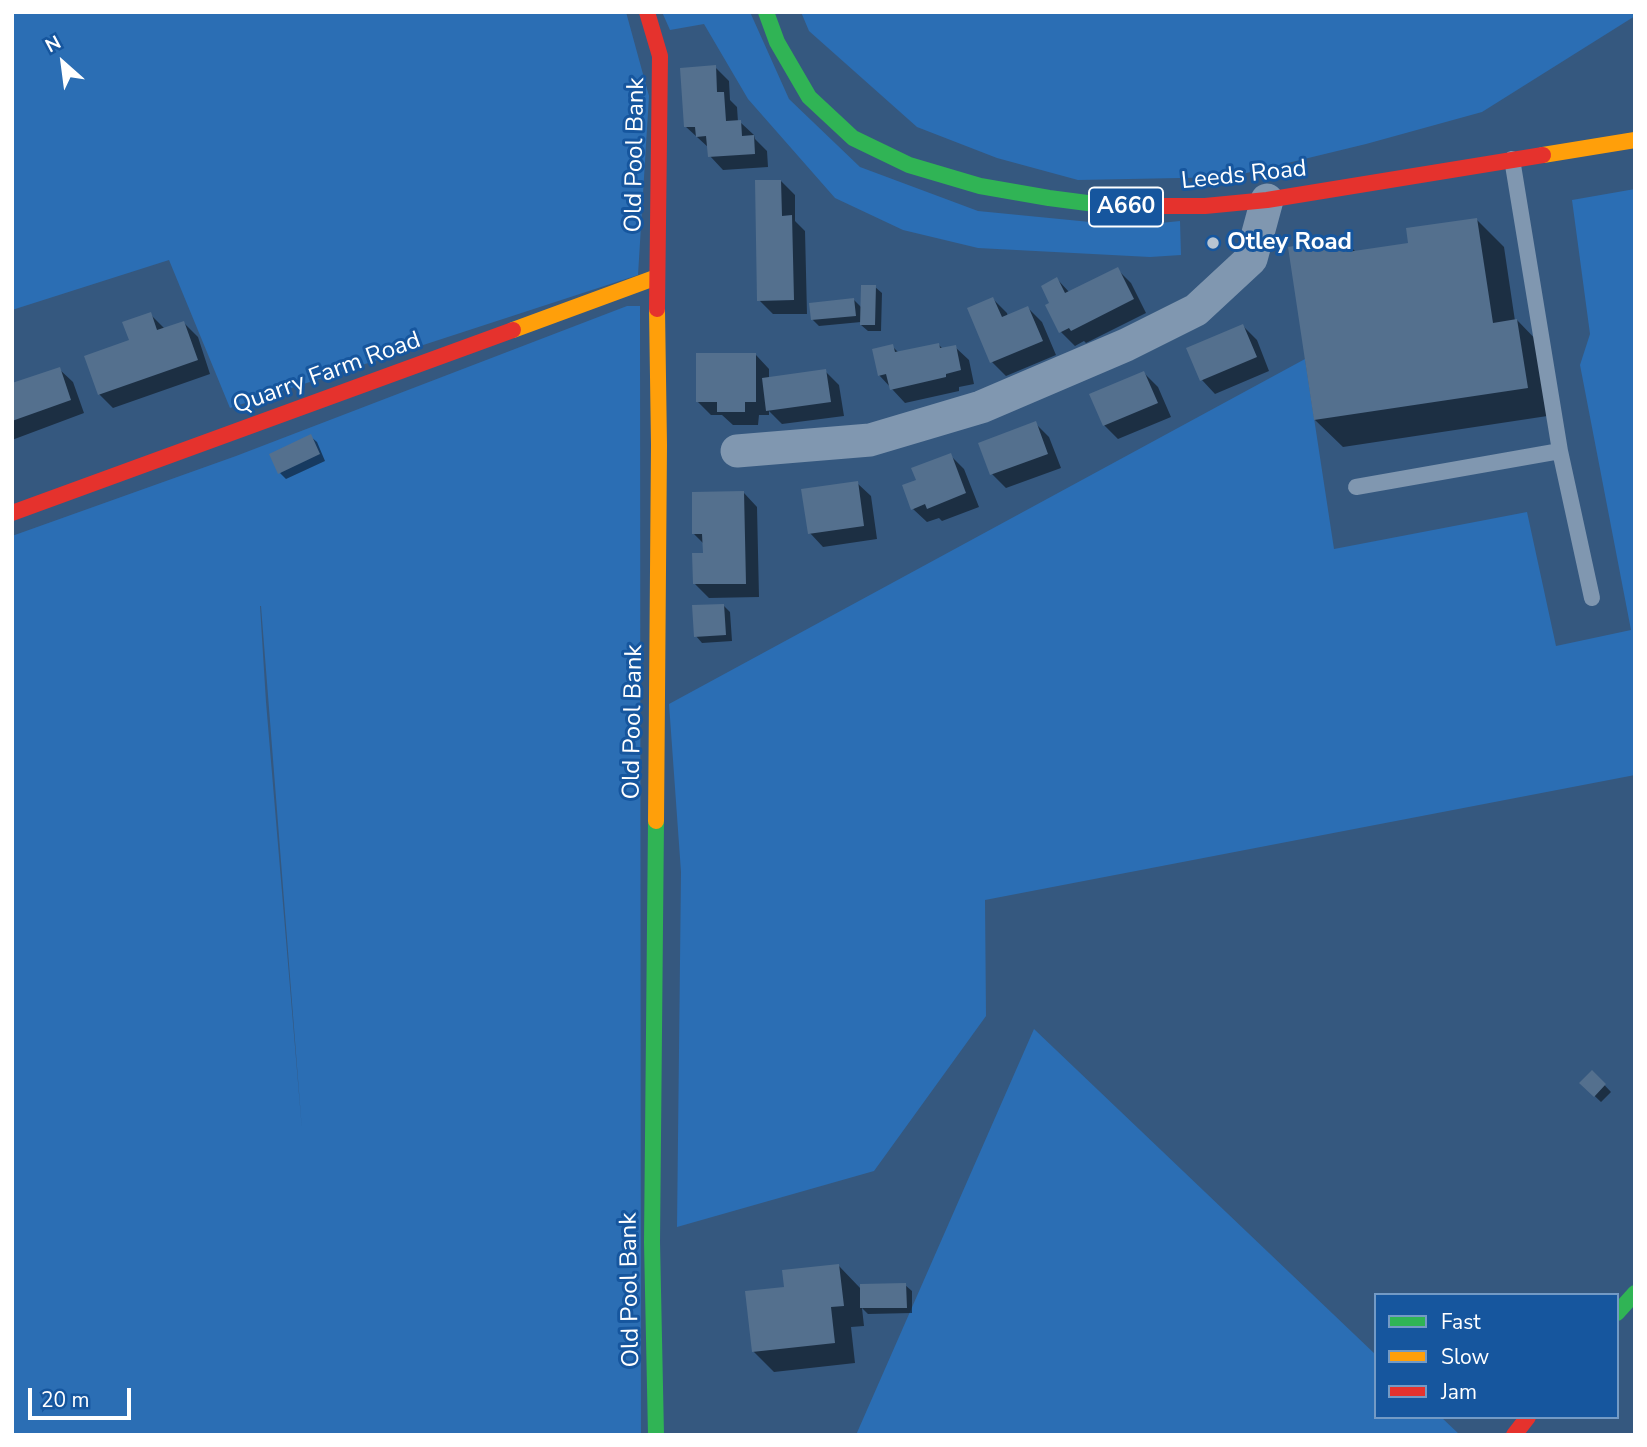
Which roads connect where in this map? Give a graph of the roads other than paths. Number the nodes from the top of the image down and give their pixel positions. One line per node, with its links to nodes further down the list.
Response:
1 (647, 12): 6 (main road, Old Pool Bank)
2 (766, 12): 5 (main road, Leeds Road / A660)
3 (1635, 139): 4 (main road, Leeds Road / A660)
4 (1512, 159): 5 (main road, Leeds Road / A660); 8 (lane)
5 (1267, 200): 7 (street)
6 (657, 277): 10 (main road, Quarry Farm Road); 15 (main road, Old Pool Bank)
7 (737, 451)
8 (1560, 451): 9 (lane); 11 (lane)
9 (1356, 488)
10 (12, 513)
11 (1592, 598)
12 (1635, 1293): 13 (main road)
13 (1619, 1311)
14 (1526, 1419): 16 (main road)
15 (656, 1435)
16 (1514, 1435)

